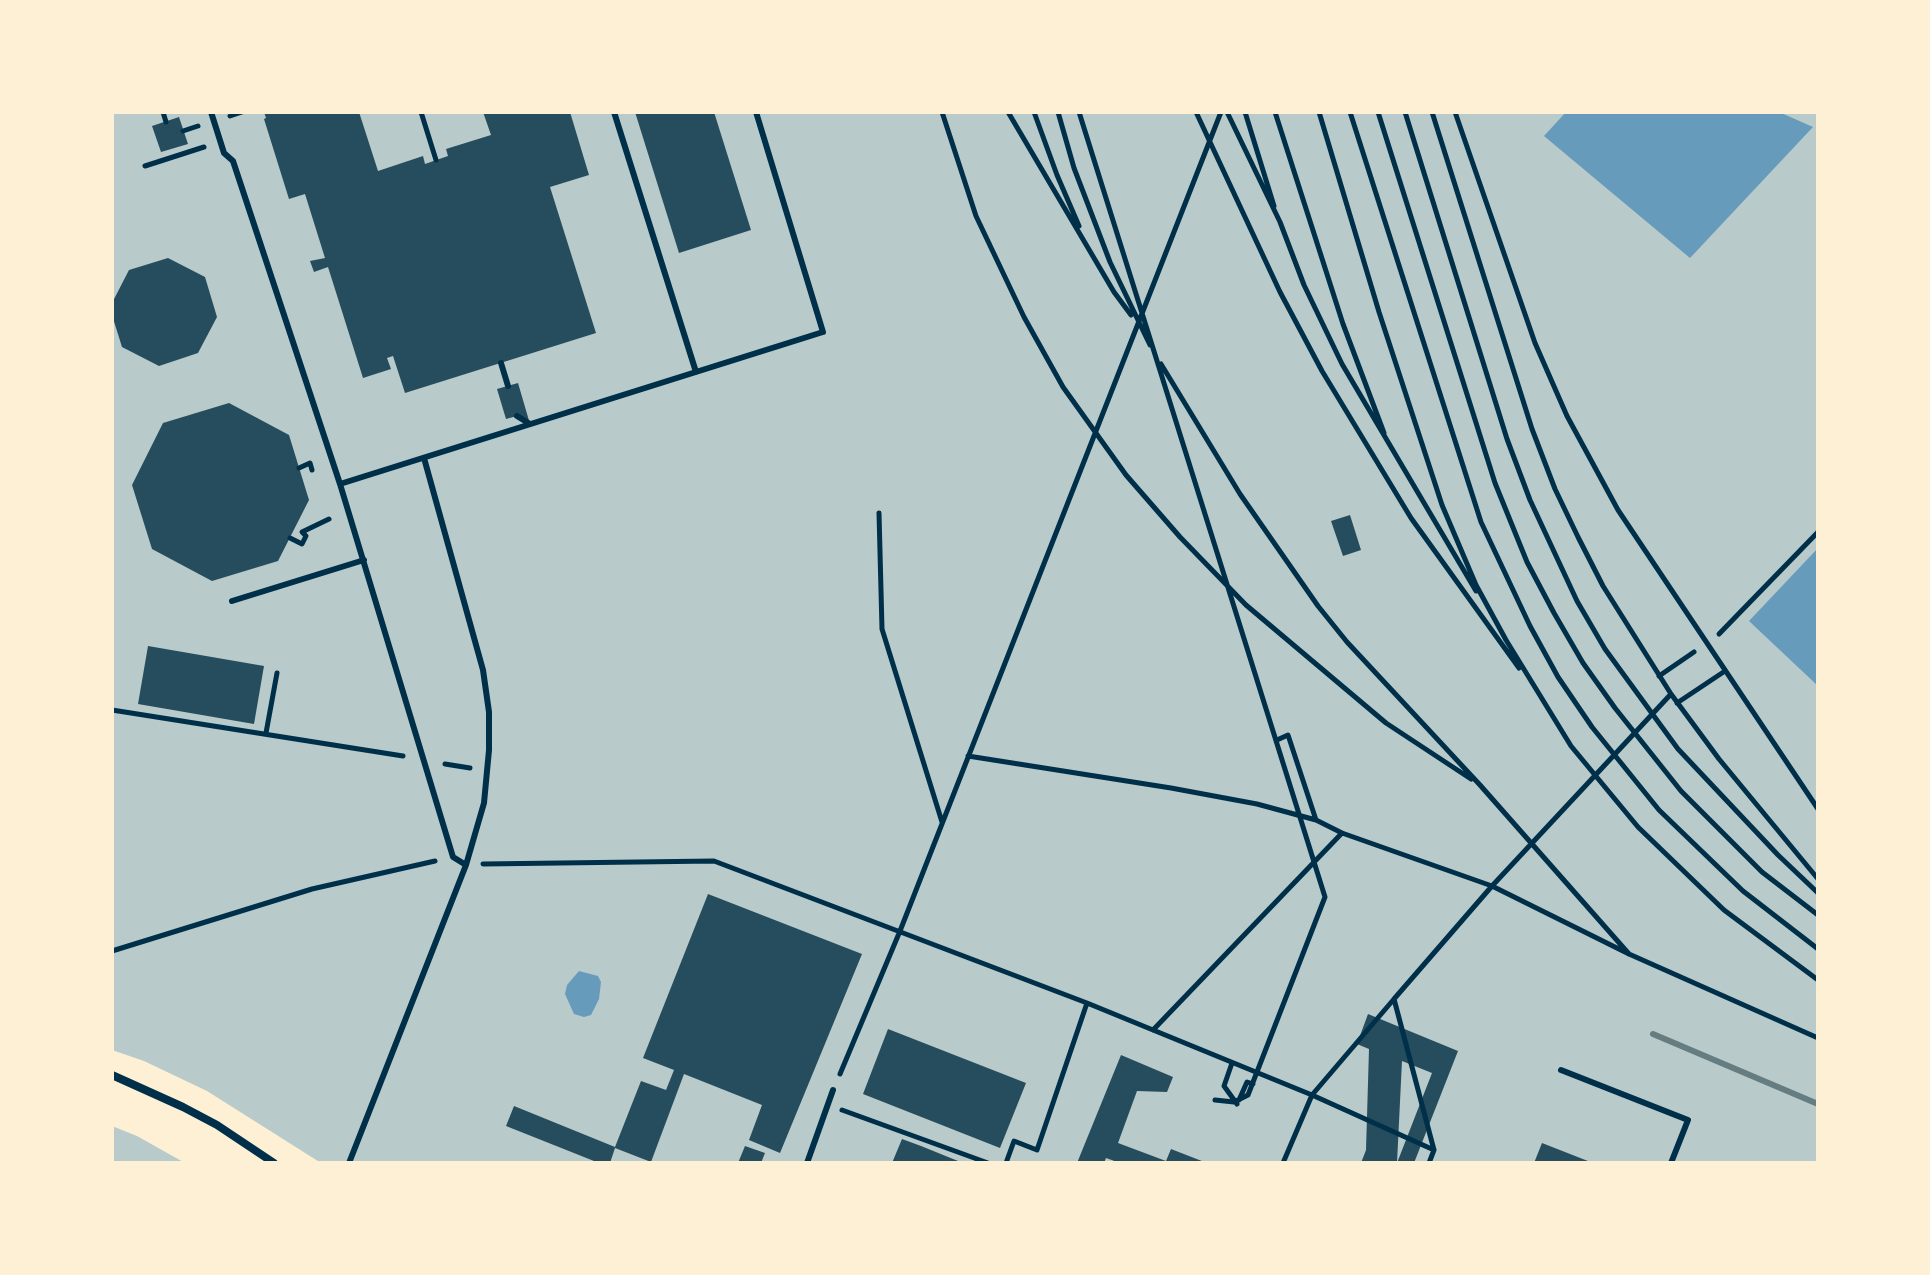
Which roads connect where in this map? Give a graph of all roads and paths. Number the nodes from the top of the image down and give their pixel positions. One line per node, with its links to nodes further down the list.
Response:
1 (163, 112): 23 (path)
2 (211, 112): 24 (lane)
3 (251, 112): 22 (path)
4 (421, 112): 26 (path)
5 (614, 112): 32 (lane)
6 (756, 112): 32 (lane)
7 (942, 112): 36 (path)
8 (1009, 112): 29 (path)
9 (1034, 112): 29 (path)
10 (1058, 112): 30 (path)
11 (1079, 112): 59 (path)
12 (1196, 112): 25 (path)
13 (1224, 112): 25 (path); 28 (path)
14 (1245, 112): 28 (path)
15 (1275, 112): 37 (path)
16 (1319, 112): 47 (path)
17 (1350, 112): 60 (path)
18 (1378, 112): 58 (path)
19 (1405, 112): 56 (path)
20 (1432, 112): 51 (path)
21 (1455, 112): 49 (path)
22 (230, 118)
23 (166, 122)
24 (220, 142): 27 (path); 39 (lane)
25 (1209, 144): 30 (path); 52 (path)
26 (436, 160)
27 (145, 166)
28 (1280, 222): 37 (path)
29 (1087, 245): 30 (path)
30 (1139, 325): 36 (path); 65 (path)
31 (501, 363): 33 (lane)
32 (696, 372): 35 (lane)
33 (508, 386)
34 (517, 416): 35 (lane)
35 (530, 424): 38 (lane)
36 (1096, 433): 61 (path); 65 (path)
37 (1390, 449): 47 (path)
38 (424, 458): 39 (lane); 63 (lane)
39 (340, 484): 44 (lane)
40 (879, 513): 68 (path)
41 (329, 519): 43 (path)
42 (1818, 532): 46 (path)
43 (290, 538)
44 (364, 560): 45 (lane); 62 (lane)
45 (232, 601)
46 (1719, 634)
47 (1506, 640): 52 (path)
48 (1694, 652): 51 (path)
49 (1725, 671): 54 (path); 66 (path)
50 (277, 673): 57 (path)
51 (1659, 676): 53 (path)
52 (1536, 692): 64 (path)
53 (1671, 694): 54 (path); 56 (path)
54 (1677, 703): 74 (path)
55 (112, 710): 57 (path)
56 (1652, 714): 58 (path); 76 (path)
57 (266, 733): 62 (path)
58 (1634, 734): 60 (path); 77 (path)
59 (1277, 740): 67 (path); 90 (path)
60 (1614, 755): 64 (path); 79 (path)
61 (968, 756): 67 (path); 68 (path)
62 (423, 760): 63 (path); 73 (lane)
63 (487, 771): 73 (lane)
64 (1594, 776): 70 (path); 82 (path)
65 (1480, 785): 70 (path)
66 (1818, 809)
67 (1316, 820): 69 (path)
68 (942, 822): 78 (path)
69 (1342, 833): 75 (path); 85 (path)
70 (1531, 845): 75 (path); 81 (path)
71 (439, 860): 80 (path)
72 (497, 864): 78 (path)
73 (466, 865): 97 (lane)
74 (1818, 879)
75 (1492, 886): 81 (path); 83 (path)
76 (1818, 893)
77 (1818, 915)
78 (900, 931): 84 (path); 91 (path)
79 (1818, 949)
80 (112, 951)
81 (1629, 954): 86 (path)
82 (1818, 980)
83 (1394, 999): 92 (path); 95 (path)
84 (1087, 1003): 85 (path); 100 (path)
85 (1153, 1030): 92 (path)
86 (1818, 1038)
87 (1232, 1063): 90 (path)
88 (1561, 1070): 103 (lane)
89 (112, 1075): 96 (street)
90 (1250, 1083): 93 (path)
91 (833, 1090): 94 (lane)
92 (1312, 1095): 95 (path); 101 (path)
93 (1215, 1100)
94 (828, 1105): 98 (lane); 99 (path)
95 (1434, 1150): 102 (path)
96 (274, 1163)
97 (349, 1163)
98 (807, 1163)
99 (988, 1163)
100 (1006, 1163)
101 (1283, 1163)
102 (1429, 1163)
103 (1671, 1163)

